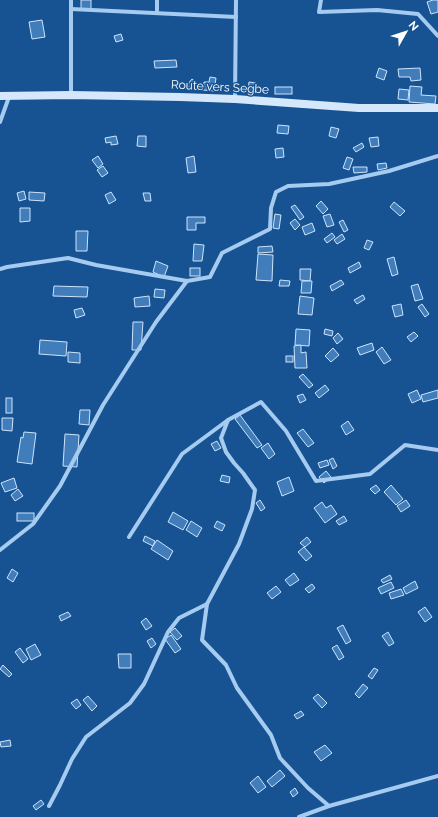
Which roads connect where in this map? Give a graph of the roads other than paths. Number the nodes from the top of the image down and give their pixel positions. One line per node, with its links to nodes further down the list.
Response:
1 (71, 0): 5 (street)
2 (157, 0): 6 (street)
3 (236, 0): 7 (street)
4 (320, 0): 8 (street)
5 (71, 9): 6 (street); 9 (street)
6 (157, 13): 7 (street)
7 (236, 17): 12 (street)
8 (438, 36)
9 (71, 94): 11 (main road, Route vers Segbe); 12 (main road, Route vers Segbe)
10 (0, 96): 11 (main road, Route vers Segbe)
11 (9, 96): 14 (street)
12 (235, 99): 13 (main road, Route vers Segbe)
13 (438, 108)
14 (0, 122)
15 (438, 156): 17 (street)
16 (0, 269): 17 (street)
17 (187, 281): 21 (street)
18 (228, 420): 19 (street); 20 (street); 22 (street)
19 (438, 450)
20 (129, 537)
21 (0, 550)
22 (207, 604): 24 (street); 25 (street)
23 (438, 776): 25 (street)
24 (49, 806)
25 (329, 806): 26 (street)
26 (299, 817)

